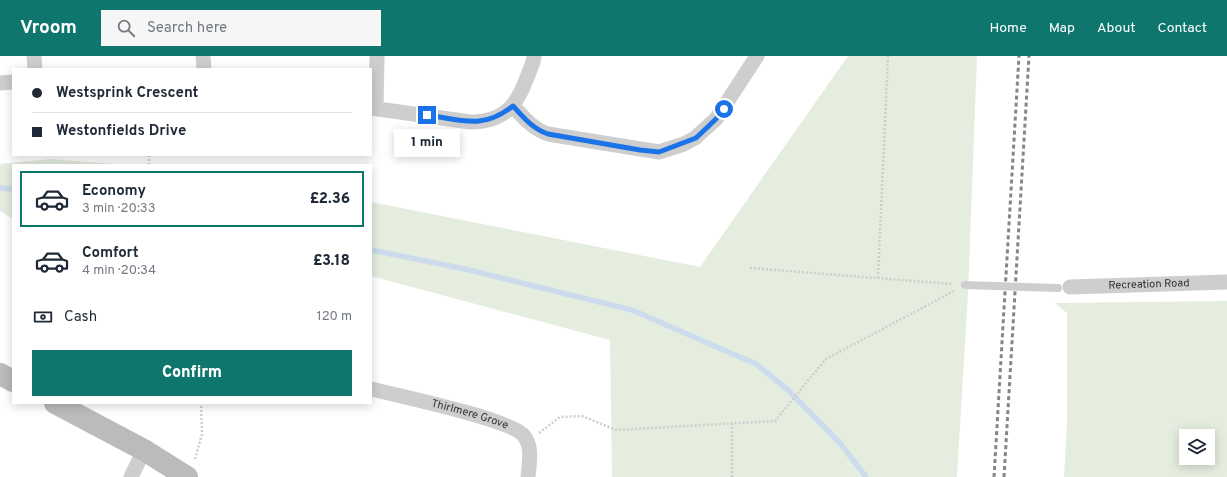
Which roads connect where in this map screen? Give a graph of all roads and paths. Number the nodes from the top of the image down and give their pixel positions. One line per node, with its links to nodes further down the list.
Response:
1 (34, 56): 7 (street)
2 (203, 56): 8 (street)
3 (377, 56): 12 (street)
4 (534, 56): 11 (street)
5 (757, 56): 11 (street)
6 (888, 56): 14 (path)
7 (35, 68)
8 (204, 68)
9 (12, 82): 10 (street)
10 (0, 83)
11 (513, 106): 12 (street)
12 (374, 108)
13 (750, 268): 14 (path)
14 (878, 278): 16 (path)
15 (1227, 282): 17 (street, Recreation Road)
16 (965, 285): 17 (lane, bridge); 23 (path)
17 (1064, 288)
18 (0, 374): 19 (street)
19 (12, 380)
20 (372, 388): 24 (street, Thirlmere Grove)
21 (57, 404): 25 (street)
22 (201, 404): 26 (path)
23 (732, 424): 24 (path); 29 (path)
24 (528, 441): 28 (street)
25 (144, 450): 26 (street); 27 (street)
26 (190, 471)
27 (130, 477)
28 (528, 477)
29 (732, 477)

